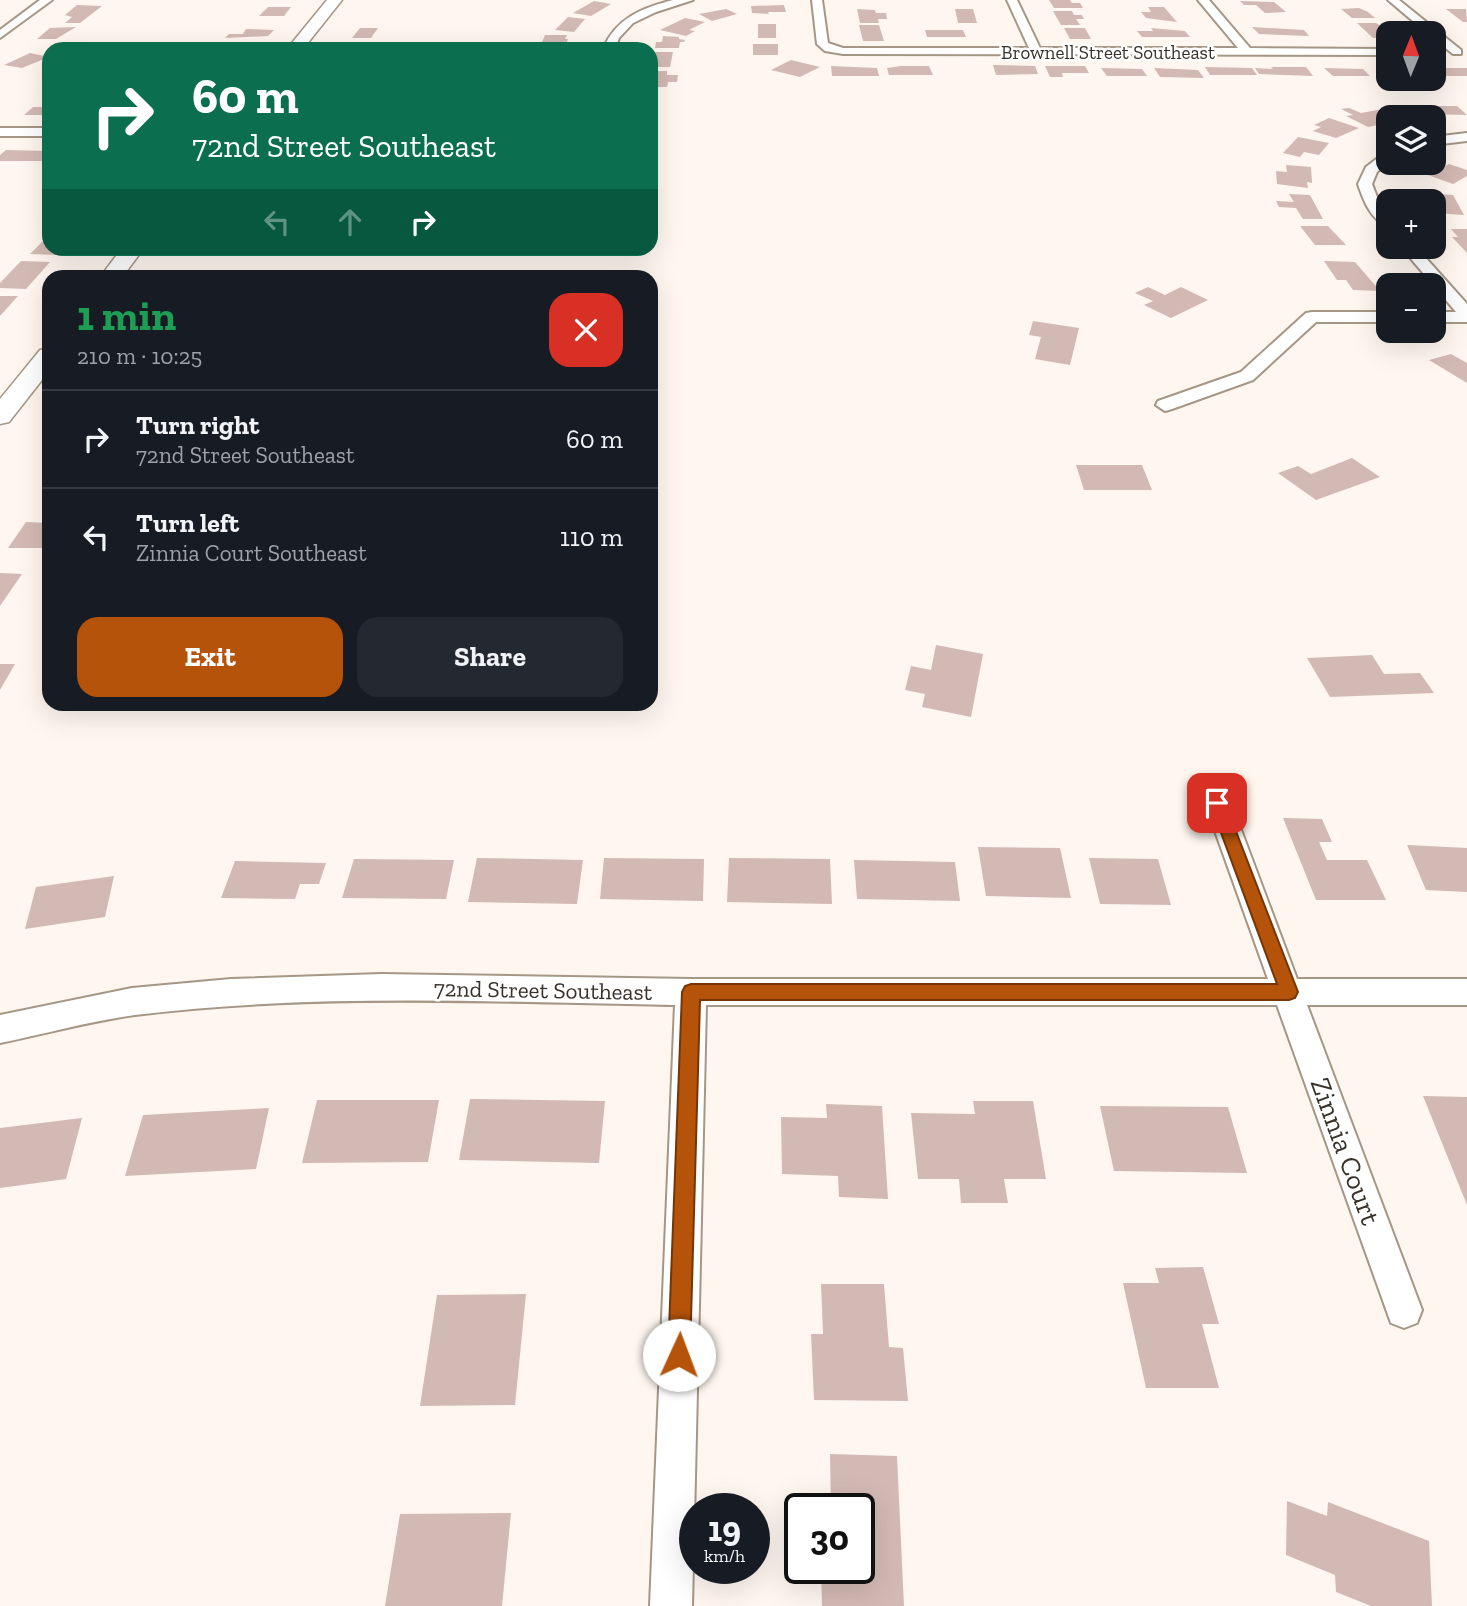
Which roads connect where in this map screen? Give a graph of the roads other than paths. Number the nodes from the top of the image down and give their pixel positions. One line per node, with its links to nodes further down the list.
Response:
1 (47, 0): 8 (street)
2 (335, 0): 9 (street)
3 (688, 0): 10 (street)
4 (817, 0): 11 (street, Brownell Street Southeast)
5 (1012, 0): 11 (street)
6 (1203, 0): 12 (street)
7 (1394, 0): 14 (street)
8 (0, 35)
9 (301, 42)
10 (610, 42)
11 (1036, 51): 12 (street, Brownell Street Southeast)
12 (1247, 52): 13 (street, Brownell Street Southeast)
13 (1376, 52)
14 (1462, 52)
15 (0, 132): 16 (street)
16 (42, 132)
17 (1467, 137): 18 (street)
18 (1446, 139)
19 (1376, 165): 20 (street)
20 (1376, 208)
21 (128, 256): 23 (street)
22 (1418, 259): 24 (street)
23 (117, 270)
24 (1467, 315): 25 (street)
25 (1446, 316)
26 (1312, 317): 27 (street); 29 (street)
27 (1376, 317)
28 (42, 364): 30 (street)
29 (1165, 405)
30 (0, 416)
31 (1217, 803): 33 (street)
32 (691, 992): 33 (street, 72nd Street Southeast); 35 (street, 72nd Street Southeast); 37 (street)
33 (1289, 992): 34 (street, 72nd Street Southeast); 36 (street, Zinnia Court)
34 (1467, 992)
35 (0, 1029)
36 (1404, 1310)
37 (671, 1606)

